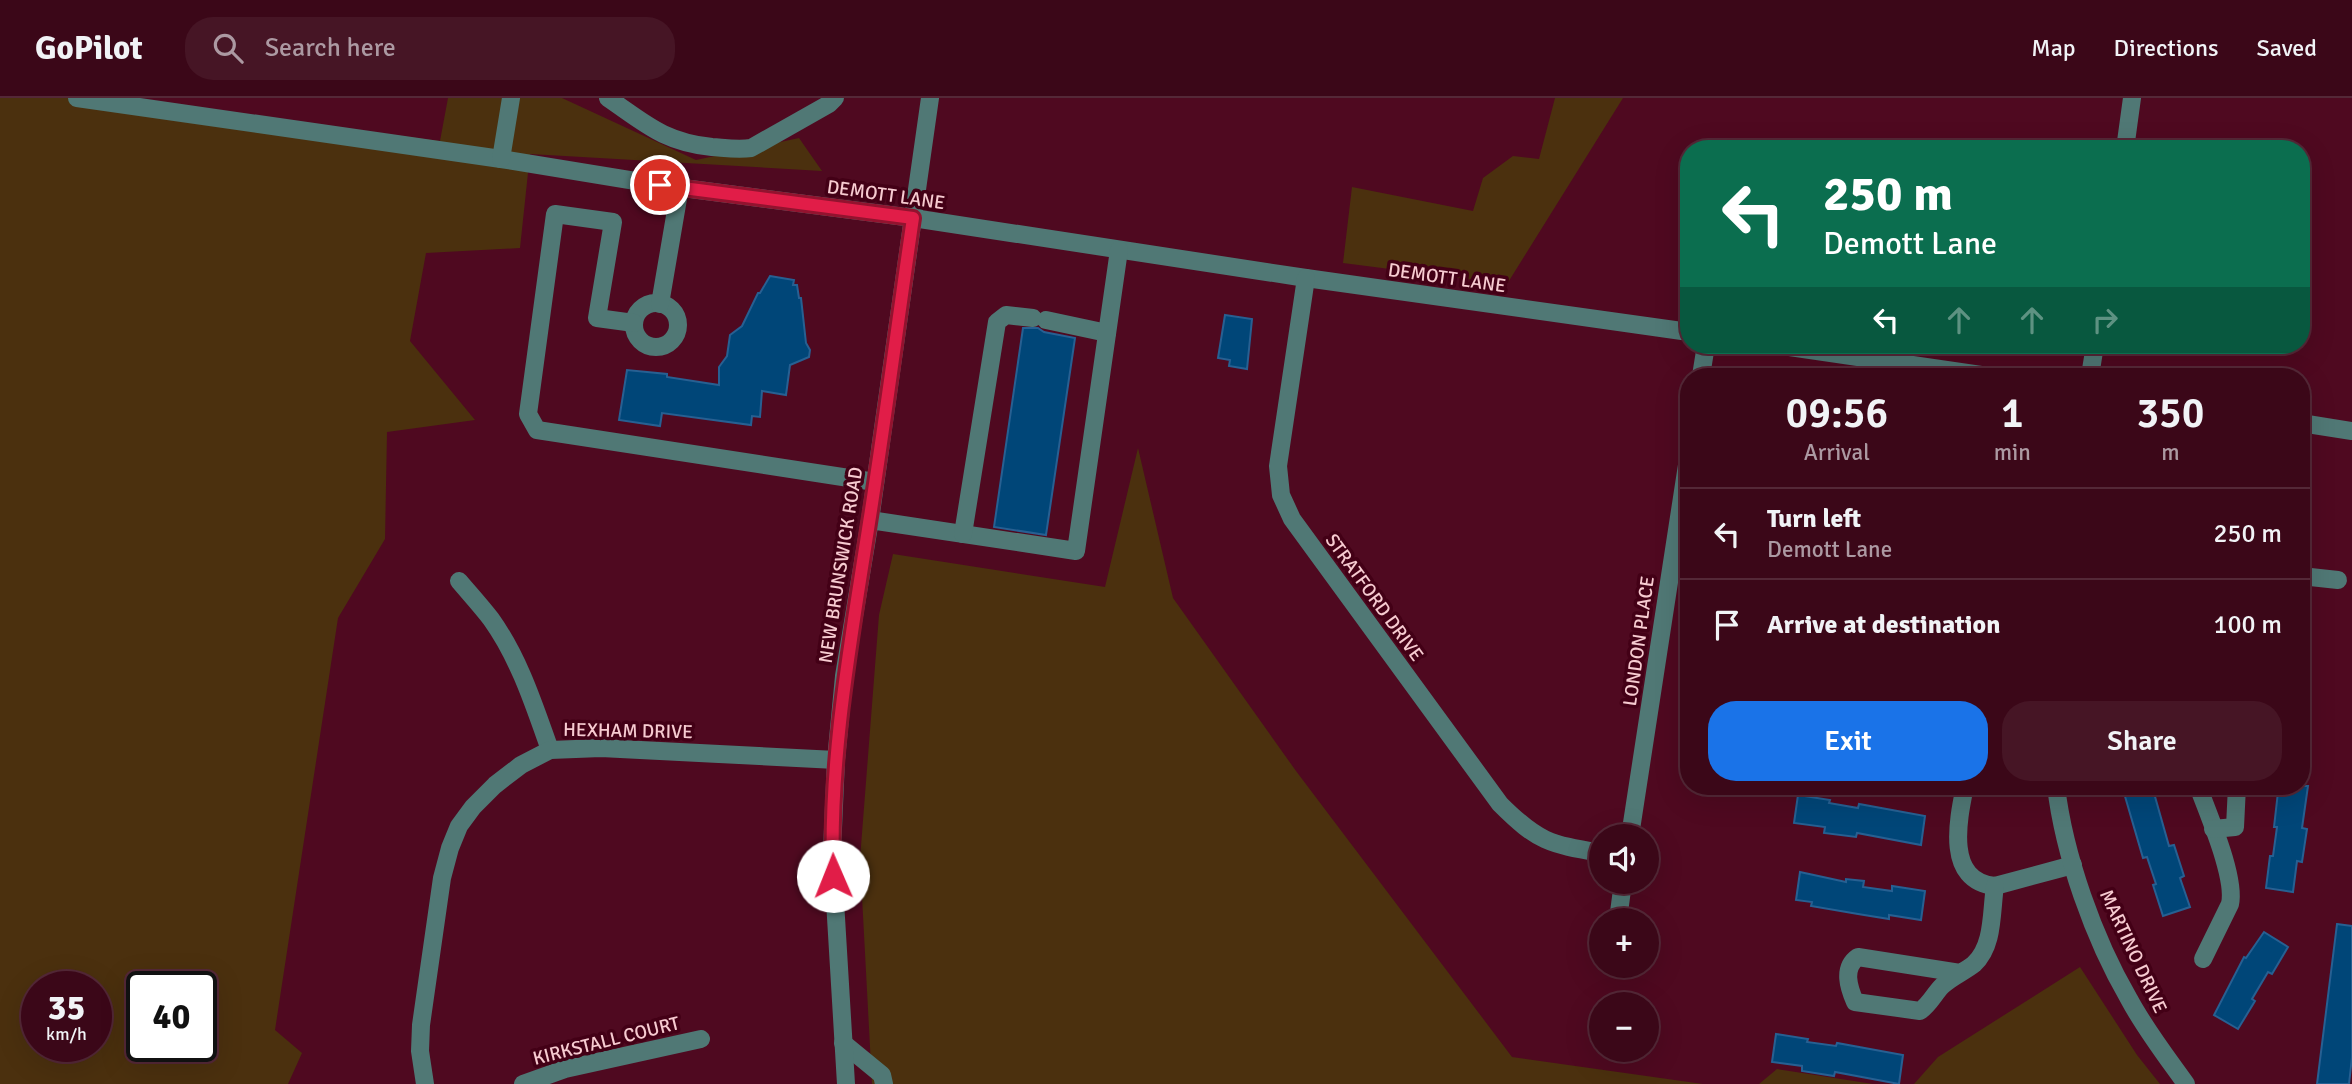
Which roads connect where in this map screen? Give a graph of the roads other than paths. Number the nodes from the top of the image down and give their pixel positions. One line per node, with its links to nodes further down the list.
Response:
1 (77, 98): 7 (street, DEMOTT LANE)
2 (511, 98): 9 (street)
3 (608, 98): 4 (street)
4 (835, 98)
5 (930, 98): 11 (street, NEW BRUNSWICK ROAD)
6 (2132, 98): 8 (street)
7 (195, 106): 9 (street, DEMOTT LANE)
8 (2126, 140)
9 (501, 159): 10 (street, DEMOTT LANE)
10 (680, 187): 11 (street, DEMOTT LANE); 14 (street)
11 (913, 218): 12 (street, DEMOTT LANE); 22 (street, NEW BRUNSWICK ROAD)
12 (1119, 250): 13 (street, DEMOTT LANE); 17 (street)
13 (1306, 278): 16 (street, DEMOTT LANE); 37 (street, STRATFORD DRIVE)
14 (660, 303): 15 (street); 15 (street)
15 (634, 323): 22 (street)
16 (1680, 331)
17 (1107, 332): 25 (street); 25 (street)
18 (1837, 354): 19 (street)
19 (1933, 368)
20 (2310, 424): 21 (street)
21 (2352, 431)
22 (875, 482): 24 (street, NEW BRUNSWICK ROAD)
23 (1680, 511): 35 (street, LONDON PLACE)
24 (870, 520): 25 (street); 30 (street, NEW BRUNSWICK ROAD)
25 (963, 534)
26 (2310, 577): 27 (street)
27 (2338, 580)
28 (460, 581): 29 (street)
29 (550, 750): 30 (street, HEXHAM DRIVE); 44 (street, HEXHAM DRIVE)
30 (836, 760): 43 (street, NEW BRUNSWICK ROAD)
31 (1963, 795): 39 (street)
32 (2058, 795): 38 (street, MARTINO DRIVE)
33 (2201, 795): 36 (street)
34 (2236, 795): 36 (street)
35 (1632, 824)
36 (2213, 829): 40 (street)
37 (1589, 851)
38 (2073, 865): 39 (street); 48 (street, MARTINO DRIVE)
39 (1995, 886): 41 (street)
40 (2203, 959)
41 (1960, 973): 41 (street)
42 (701, 1038): 45 (street, KIRKSTALL COURT)
43 (843, 1043): 46 (street, NEW BRUNSWICK ROAD); 47 (street)
44 (425, 1084)
45 (523, 1084)
46 (846, 1084)
47 (884, 1084)
48 (2186, 1084)

